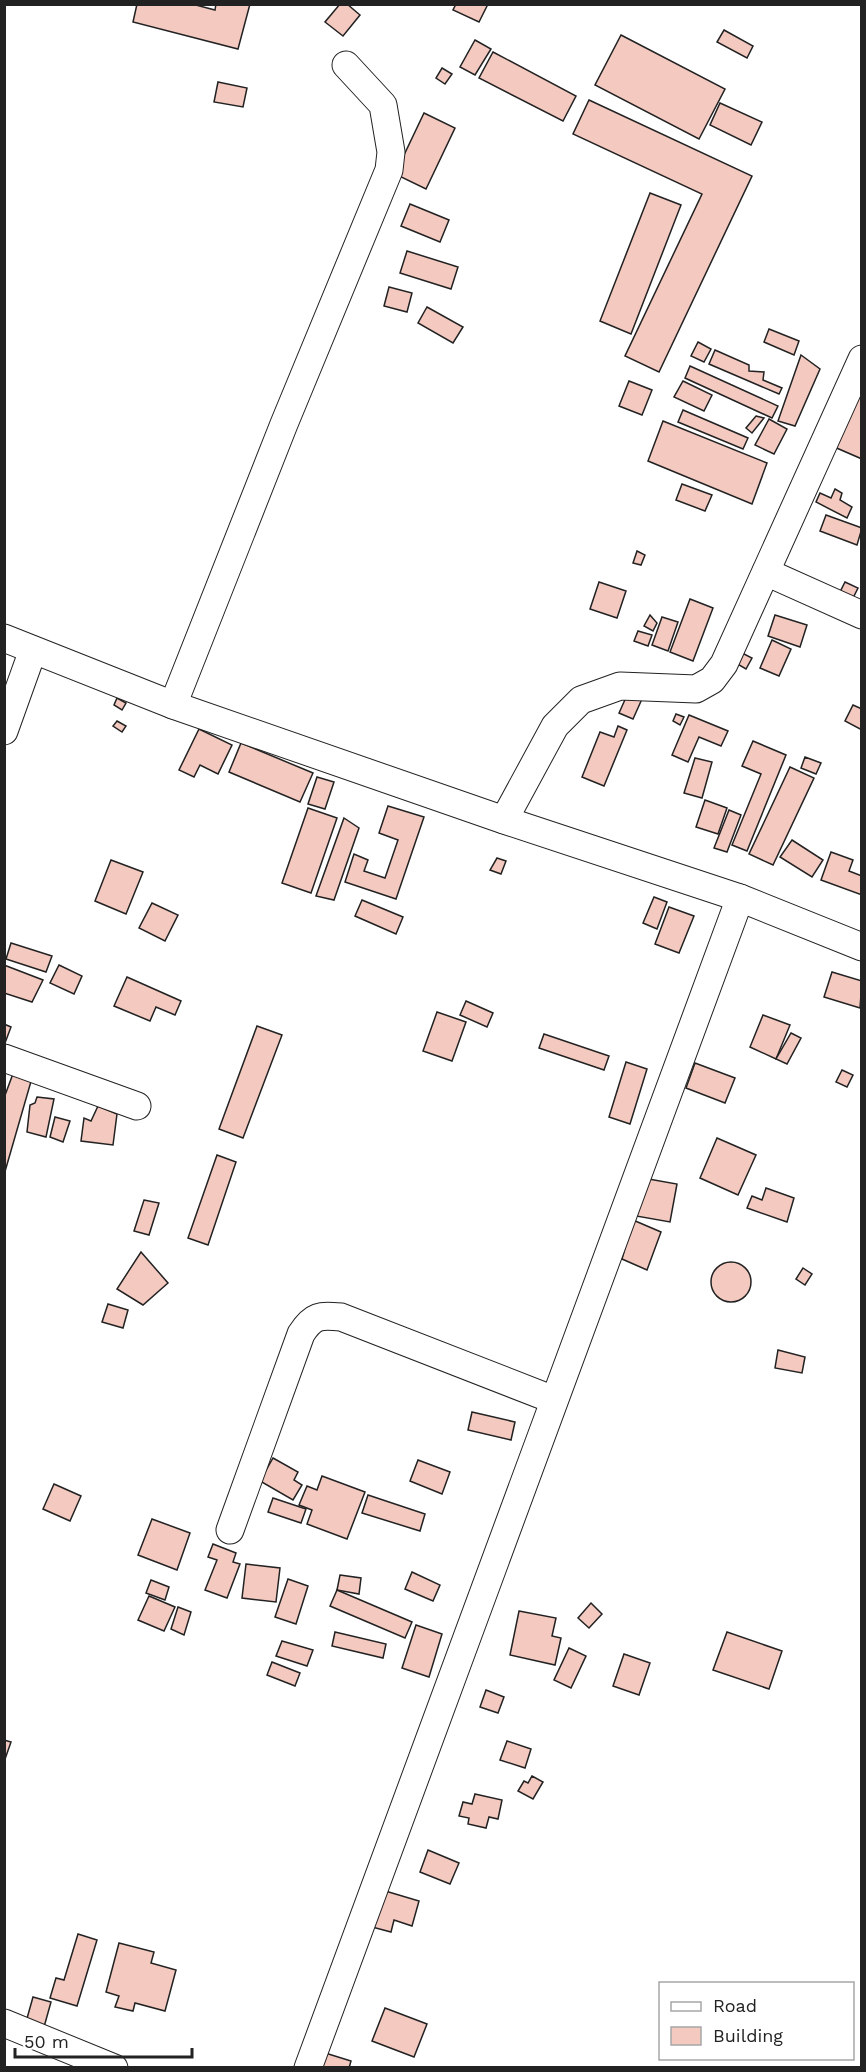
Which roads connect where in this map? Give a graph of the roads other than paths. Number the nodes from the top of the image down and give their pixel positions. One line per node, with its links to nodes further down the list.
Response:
1 (345, 66): 7 (street)
2 (861, 359): 3 (street)
3 (766, 572): 4 (street); 9 (street)
4 (861, 615)
5 (4, 638): 6 (street)
6 (33, 650): 7 (street); 8 (street)
7 (173, 705): 9 (street)
8 (4, 731)
9 (504, 820): 10 (street)
10 (740, 898): 11 (street); 14 (street)
11 (861, 947)
12 (4, 1058): 13 (street)
13 (137, 1106)
14 (554, 1400): 15 (street); 18 (street)
15 (230, 1530)
16 (4, 2024): 17 (street)
17 (114, 2067)
18 (308, 2067)

